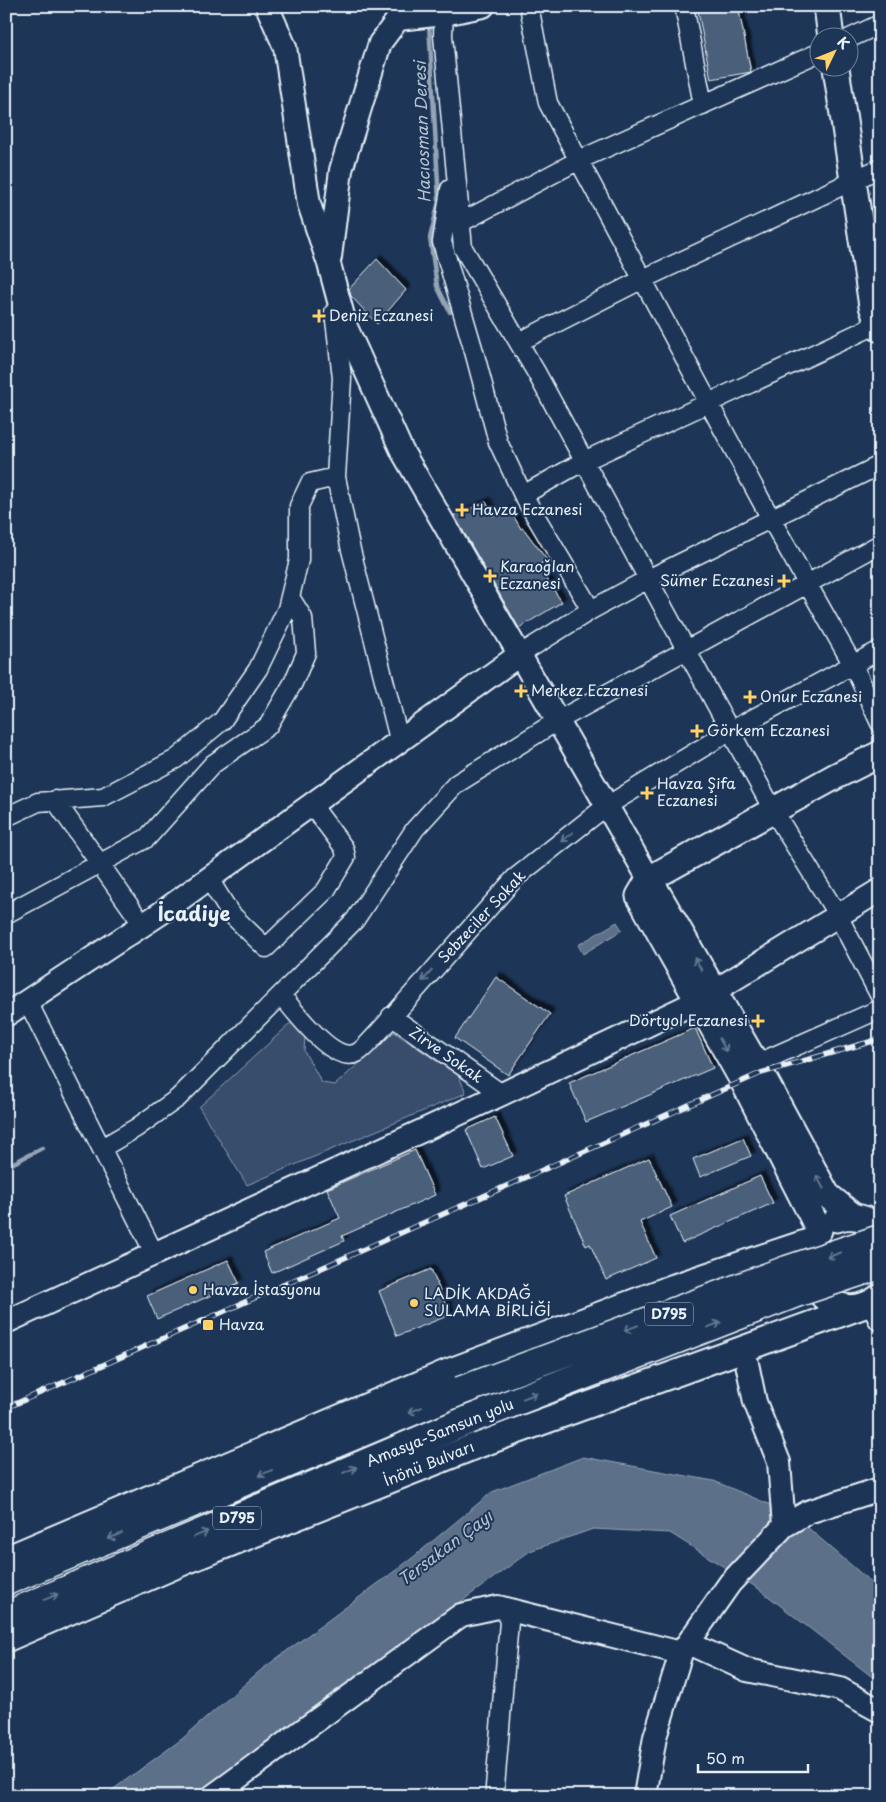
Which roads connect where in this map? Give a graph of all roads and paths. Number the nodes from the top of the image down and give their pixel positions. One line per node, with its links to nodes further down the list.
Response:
1 (268, 6): 18 (street)
2 (483, 6): 6 (street)
3 (529, 6): 13 (street)
4 (684, 6): 12 (street)
5 (827, 6): 8 (main road)
6 (423, 13): 14 (street); 18 (street)
7 (880, 24): 9 (street)
8 (830, 28)
9 (858, 34)
10 (808, 58): 12 (street)
11 (838, 78): 16 (main road)
12 (703, 105): 13 (street)
13 (579, 160): 17 (street); 19 (street)
14 (455, 162): 17 (street); 26 (street)
15 (880, 168): 16 (street)
16 (853, 181): 19 (street); 20 (main road)
17 (460, 223): 21 (street)
18 (329, 264): 25 (street); 35 (street)
19 (643, 278): 21 (street); 22 (street)
20 (879, 325): 22 (street)
21 (518, 342): 23 (street)
22 (709, 402): 23 (street); 27 (street)
23 (584, 461): 26 (street); 29 (street)
24 (880, 465): 27 (street)
25 (336, 477): 31 (street); 40 (street)
26 (523, 495): 32 (street)
27 (771, 518): 29 (street); 30 (street)
28 (880, 544): 30 (street)
29 (648, 579): 32 (street); 34 (street)
30 (807, 584): 34 (street); 36 (street)
31 (290, 597): 42 (street); 47 (street)
32 (591, 610): 35 (street)
33 (880, 650): 36 (street, Sebzeciler Sokak)
34 (687, 651): 37 (street); 39 (street)
35 (519, 655): 37 (street); 40 (street)
36 (853, 665): 38 (street); 39 (street, Sebzeciler Sokak)
37 (557, 721): 44 (street); 54 (street)
38 (880, 722)
39 (730, 731): 44 (street, Sebzeciler Sokak); 45 (street)
40 (400, 743): 43 (street)
41 (880, 754): 45 (main road)
42 (56, 800): 46 (street); 47 (street)
43 (312, 805): 48 (street); 48 (street)
44 (606, 807): 49 (street); 60 (street, Sebzeciler Sokak, one-way to 60)
45 (773, 810): 49 (main road); 52 (street)
46 (6, 817)
47 (100, 863): 51 (street); 53 (street)
48 (209, 879): 53 (street)
49 (644, 888): 55 (main road)
50 (880, 890): 52 (street)
51 (6, 914)
52 (838, 914): 55 (street); 56 (street)
53 (143, 925): 57 (street)
54 (281, 995): 60 (street, Sebzeciler Sokak); 63 (street)
55 (706, 995): 61 (main road); 62 (street); 65 (main road, one-way to 65)
56 (880, 996)
57 (28, 1002): 59 (street); 63 (street)
58 (880, 1009): 61 (street)
59 (6, 1015)
60 (391, 1016): 62 (street, Zirve Sokak)
61 (756, 1064): 64 (main road, one-way to 61)
62 (502, 1094): 66 (street)
63 (102, 1148): 66 (street)
64 (872, 1223): 65 (main road); 74 (highway, Amasya-Samsun yolu / D795, one-way to 74, bridge)
65 (815, 1236): 68 (main road); 73 (main road)
66 (154, 1253): 69 (street)
67 (880, 1265): 76 (highway, Amasya-Samsun yolu / D795, one-way to 67, bridge)
68 (873, 1306): 70 (main road, İnönü Bulvarı)
69 (6, 1322)
70 (744, 1349): 72 (street); 77 (main road, İnönü Bulvarı)
71 (880, 1489): 72 (street)
72 (784, 1526): 78 (street)
73 (6, 1559)
74 (6, 1581)
75 (510, 1610): 78 (street); 80 (street); 81 (street)
76 (6, 1616)
77 (6, 1639)
78 (685, 1648): 79 (street); 82 (street)
79 (880, 1711)
80 (213, 1796)
81 (496, 1796)
82 (645, 1796)

